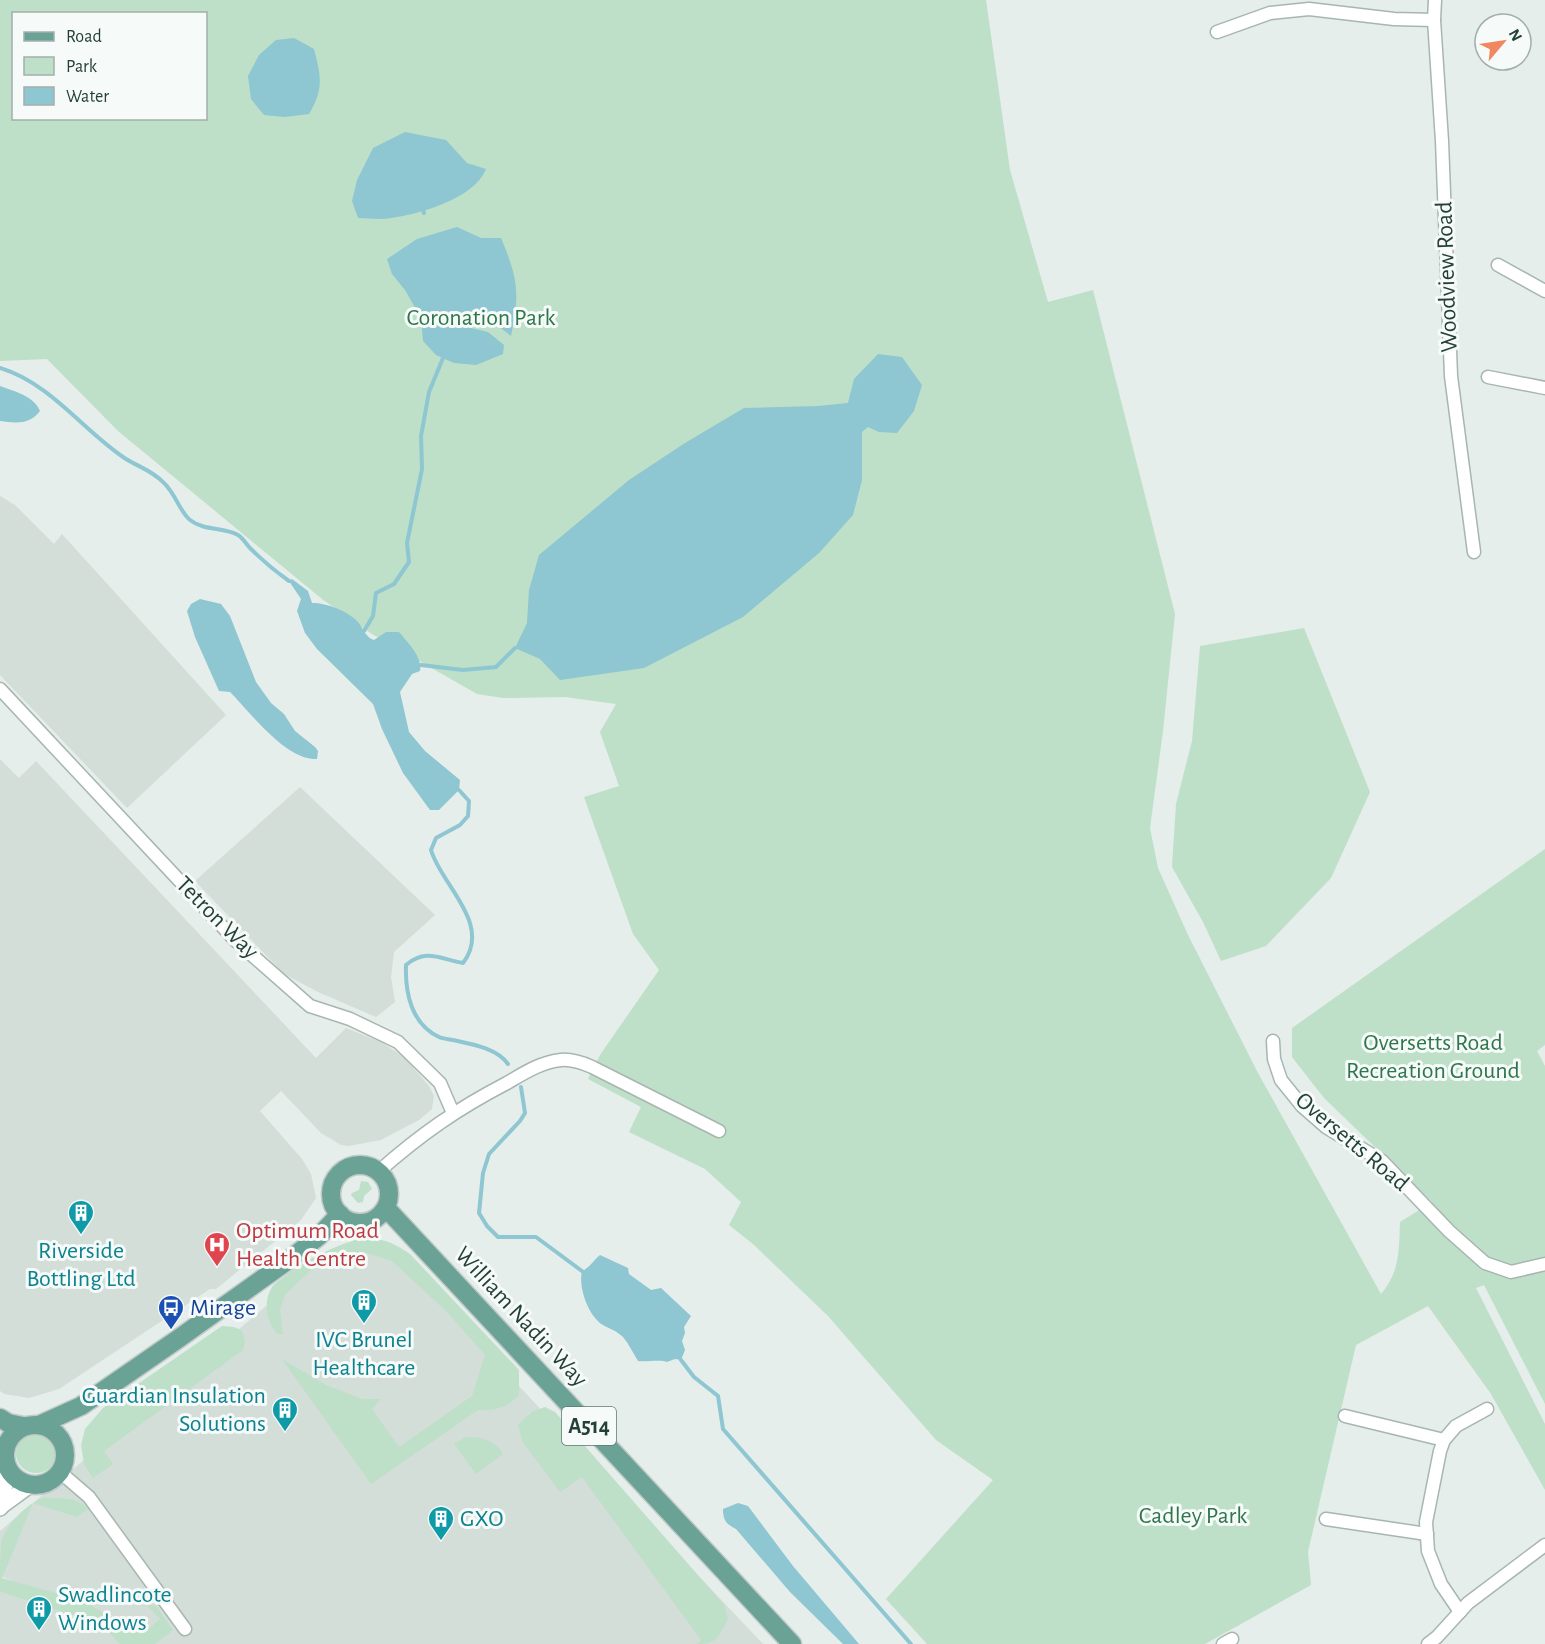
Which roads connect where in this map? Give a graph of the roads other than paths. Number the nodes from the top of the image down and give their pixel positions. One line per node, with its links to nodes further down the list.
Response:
1 (1435, 0): 2 (street, Woodview Road)
2 (1434, 20): 3 (street); 8 (street, Woodview Road)
3 (1217, 32)
4 (1498, 265): 5 (street)
5 (1545, 291)
6 (1488, 377): 7 (street)
7 (1545, 388)
8 (1474, 552)
9 (0, 689): 11 (street, Tetron Way)
10 (1273, 1041): 16 (street, Oversetts Road)
11 (453, 1113): 12 (street); 13 (street)
12 (719, 1131)
13 (378, 1172): 14 (main road); 15 (main road)
14 (386, 1208): 15 (main road); 34 (main road, William Nadin Way / A514)
15 (340, 1215): 17 (main road)
16 (1545, 1264)
17 (81, 1406): 21 (main road); 24 (main road)
18 (1487, 1409): 22 (street)
19 (1346, 1416): 22 (street)
20 (0, 1418): 21 (main road)
21 (31, 1425): 23 (main road); 24 (main road)
22 (1444, 1440): 30 (street)
23 (2, 1444): 25 (main road)
24 (63, 1444): 26 (main road)
25 (8, 1471): 27 (main road); 28 (street)
26 (60, 1472): 27 (main road); 33 (street)
27 (30, 1485): 28 (street)
28 (0, 1508)
29 (1326, 1519): 30 (street)
30 (1427, 1534): 32 (street)
31 (1545, 1545): 32 (street)
32 (1460, 1612): 35 (street)
33 (185, 1629)
34 (792, 1644)
35 (1428, 1644)

